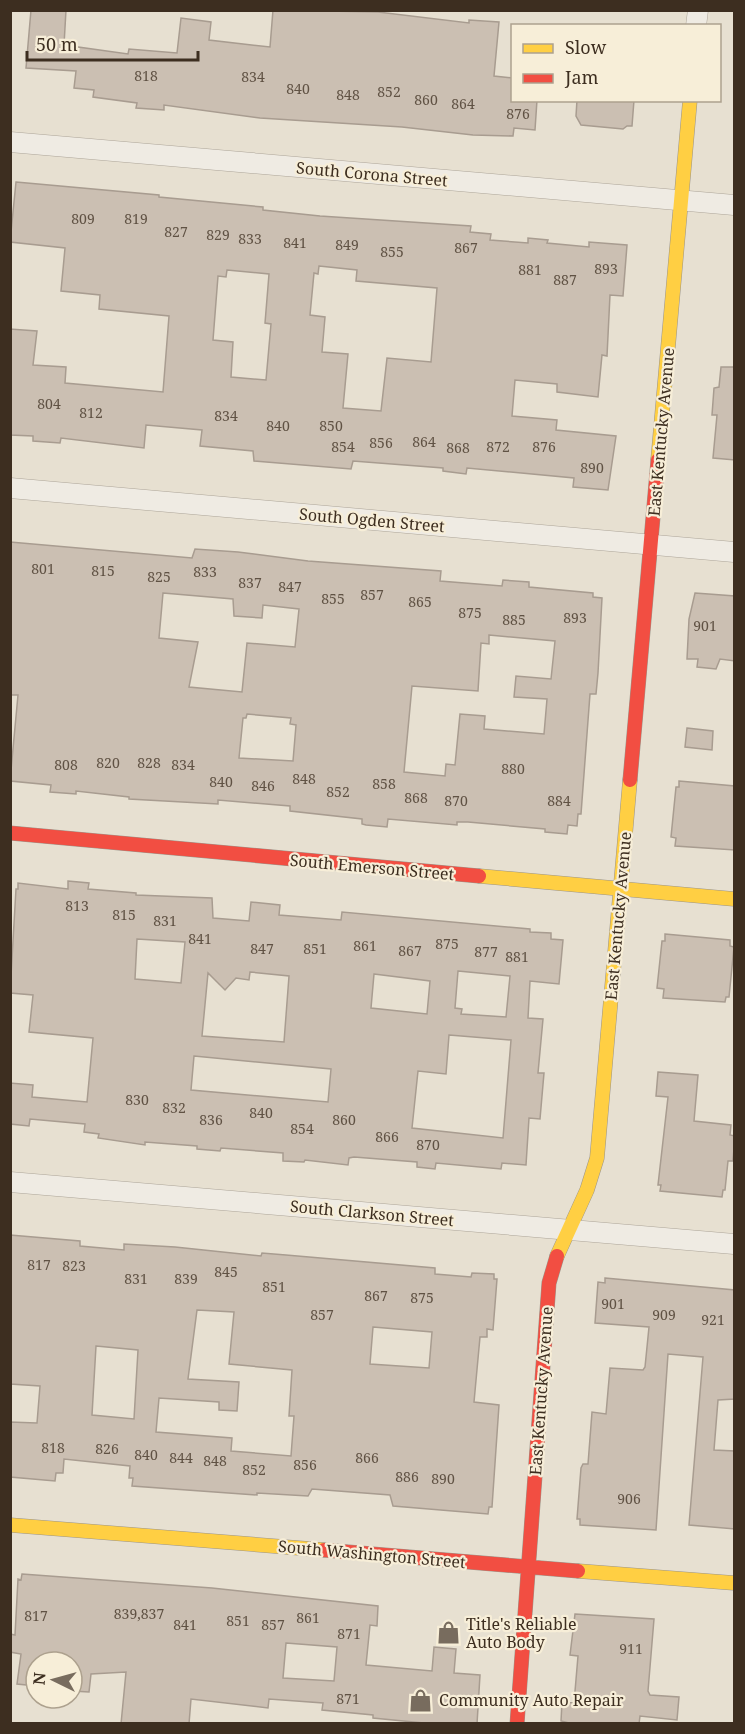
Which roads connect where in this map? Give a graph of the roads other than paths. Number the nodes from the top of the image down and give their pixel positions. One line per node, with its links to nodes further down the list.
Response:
1 (690, 102): 3 (street, East Kentucky Avenue)
2 (10, 142): 3 (street, South Corona Street)
3 (682, 201): 4 (street, South Corona Street); 6 (street, East Kentucky Avenue)
4 (735, 205)
5 (10, 488): 6 (street, South Ogden Street)
6 (652, 545): 7 (street, South Ogden Street); 9 (street, East Kentucky Avenue)
7 (735, 552)
8 (10, 833): 9 (street, South Emerson Street)
9 (620, 890): 10 (street, South Emerson Street); 12 (street, East Kentucky Avenue)
10 (735, 899)
11 (10, 1182): 12 (street, South Clarkson Street)
12 (568, 1230): 13 (street, South Clarkson Street); 15 (street, East Kentucky Avenue)
13 (735, 1244)
14 (10, 1525): 15 (street, South Washington Street)
15 (529, 1568): 16 (street, South Washington Street); 17 (street, East Kentucky Avenue)
16 (735, 1583)
17 (517, 1724)

